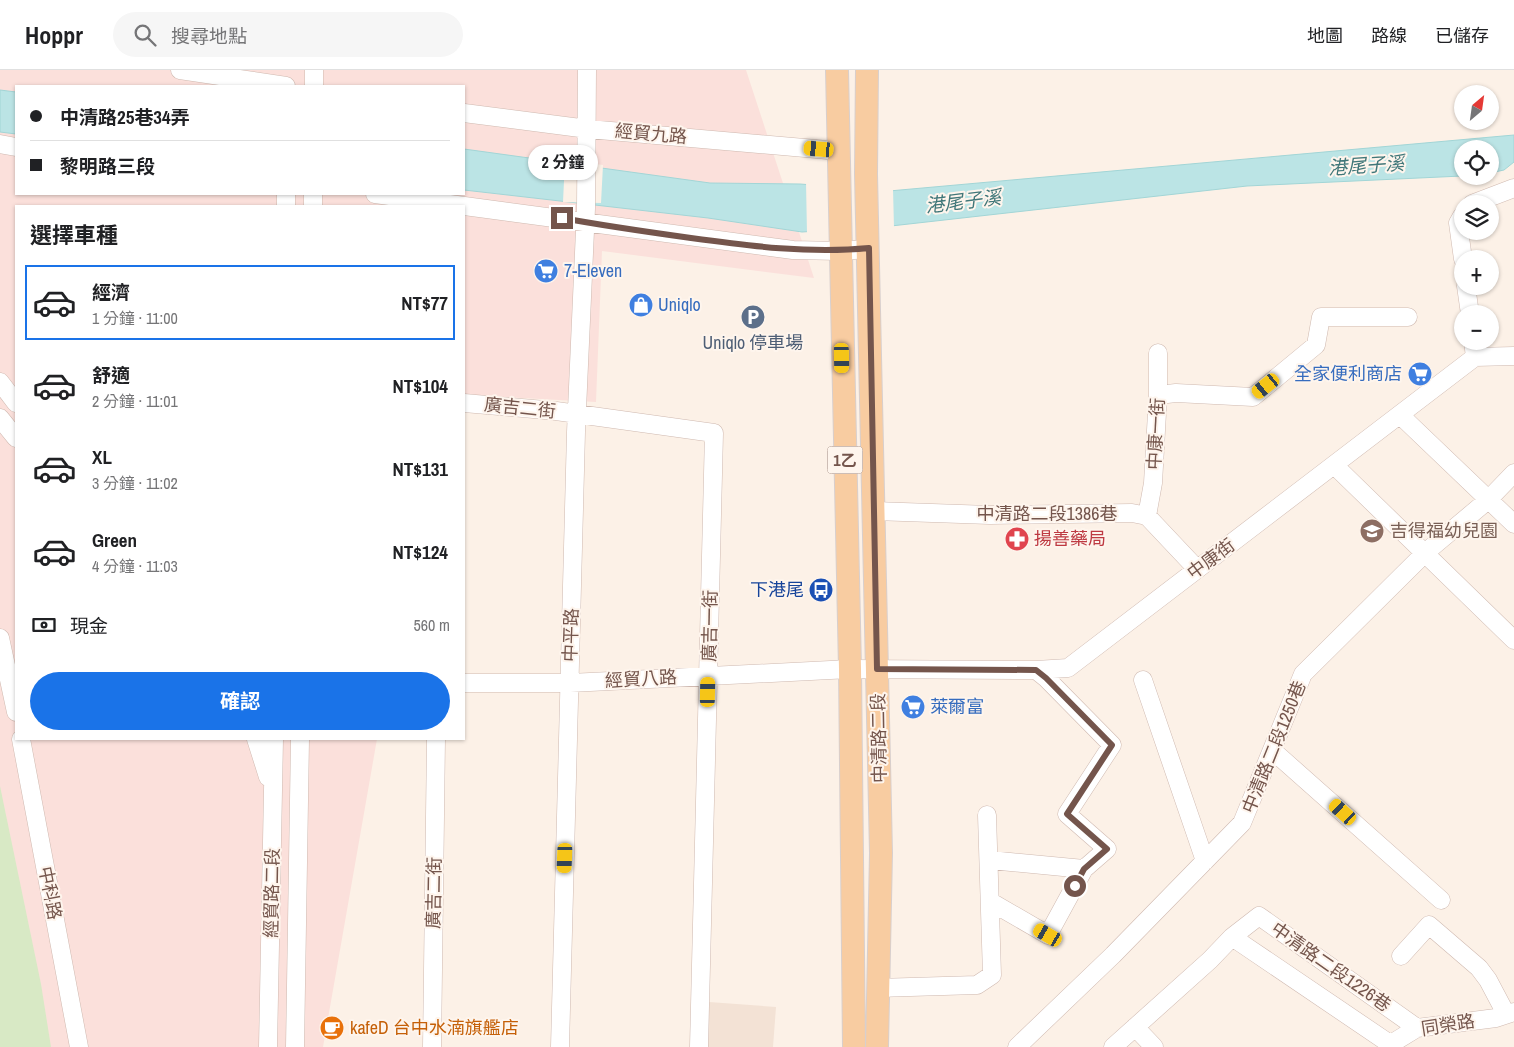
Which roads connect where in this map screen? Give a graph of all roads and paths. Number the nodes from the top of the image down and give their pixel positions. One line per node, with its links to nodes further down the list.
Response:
1 (180, 70): 7 (street)
2 (288, 70): 8 (street)
3 (314, 70): 9 (street)
4 (587, 70): 11 (street, 中平路)
5 (837, 70): 14 (main road, 1乙)
6 (867, 70): 19 (main road, 1乙)
7 (280, 85)
8 (287, 85)
9 (314, 85)
10 (465, 113): 11 (street, 經貿九路)
11 (588, 137): 14 (street, 經貿九路); 18 (street, 中平路)
12 (0, 144): 13 (street)
13 (15, 147)
14 (839, 151): 20 (main road, 1乙)
15 (1514, 188): 17 (street)
16 (385, 195): 18 (street)
17 (1496, 195)
18 (586, 215): 20 (street); 30 (street, 中平路)
19 (869, 248): 20 (street); 35 (main road, 中清路二段 / 1乙)
20 (839, 251): 42 (main road, 中清路二段 / 1乙)
21 (1408, 318): 27 (street)
22 (1473, 350): 31 (street, 中康街)
23 (1480, 350): 25 (street, 中康街)
24 (1158, 353): 27 (street, 中康一街)
25 (1514, 356)
26 (0, 382): 28 (street)
27 (1158, 395): 36 (street, 中康一街)
28 (15, 402)
29 (465, 403): 30 (street, 廣吉二街)
30 (577, 414): 45 (street, 廣吉一街); 47 (street, 中平路)
31 (1400, 415): 32 (street, 中康街); 34 (street)
32 (1334, 464): 38 (street); 39 (street, 中康街)
33 (1514, 473): 34 (street, 中清路二段1250巷)
34 (1488, 500): 37 (street); 38 (street, 中清路二段1250巷)
35 (874, 511): 36 (street, 中清路二段1386巷); 43 (main road, 中清路二段 / 1乙)
36 (1147, 516): 39 (street)
37 (1514, 524)
38 (1426, 552): 41 (street); 55 (street, 中清路二段1250巷)
39 (1197, 570): 44 (street, 中康街)
40 (0, 638): 49 (street)
41 (1514, 640)
42 (850, 668): 43 (street, 經貿八路); 45 (street, 經貿八路); 76 (main road, 中清路二段 / 1乙)
43 (877, 669): 44 (street, 中康街); 65 (main road, 中清路二段 / 1乙)
44 (1036, 670): 60 (street)
45 (708, 676): 47 (street, 經貿八路); 75 (street, 廣吉一街)
46 (1142, 680): 59 (street)
47 (570, 682): 48 (street, 經貿八路); 74 (street, 中平路)
48 (465, 684)
49 (15, 707)
50 (21, 740): 70 (street, 中科路)
51 (256, 740): 56 (street)
52 (274, 740): 56 (street, 經貿路二段)
53 (300, 740): 72 (street, 經貿路二段)
54 (436, 740): 73 (street, 廣吉二街)
55 (1272, 750): 59 (street, 中清路二段1250巷); 61 (street)
56 (274, 797): 71 (street, 經貿路二段)
57 (987, 815): 58 (street)
58 (990, 860): 60 (street); 62 (street)
59 (1205, 862): 78 (street, 中清路二段1250巷)
60 (1084, 869): 62 (street)
61 (1442, 900)
62 (991, 902): 65 (street)
63 (1232, 937): 67 (street, 中清路二段1226巷); 68 (street, 中清路二段1226巷); 69 (street)
64 (1401, 956): 66 (street)
65 (877, 988): 77 (main road, 中清路二段 / 1乙)
66 (1510, 1013): 68 (street, 同榮路)
67 (1135, 1027): 79 (street, 中清路二段1226巷); 80 (street)
68 (1417, 1028): 69 (street, 同榮路)
69 (1388, 1046)
70 (79, 1047)
71 (268, 1047)
72 (295, 1047)
73 (432, 1047)
74 (560, 1047)
75 (699, 1047)
76 (854, 1047)
77 (877, 1047)
78 (1017, 1047)
79 (1113, 1047)
80 (1154, 1047)

